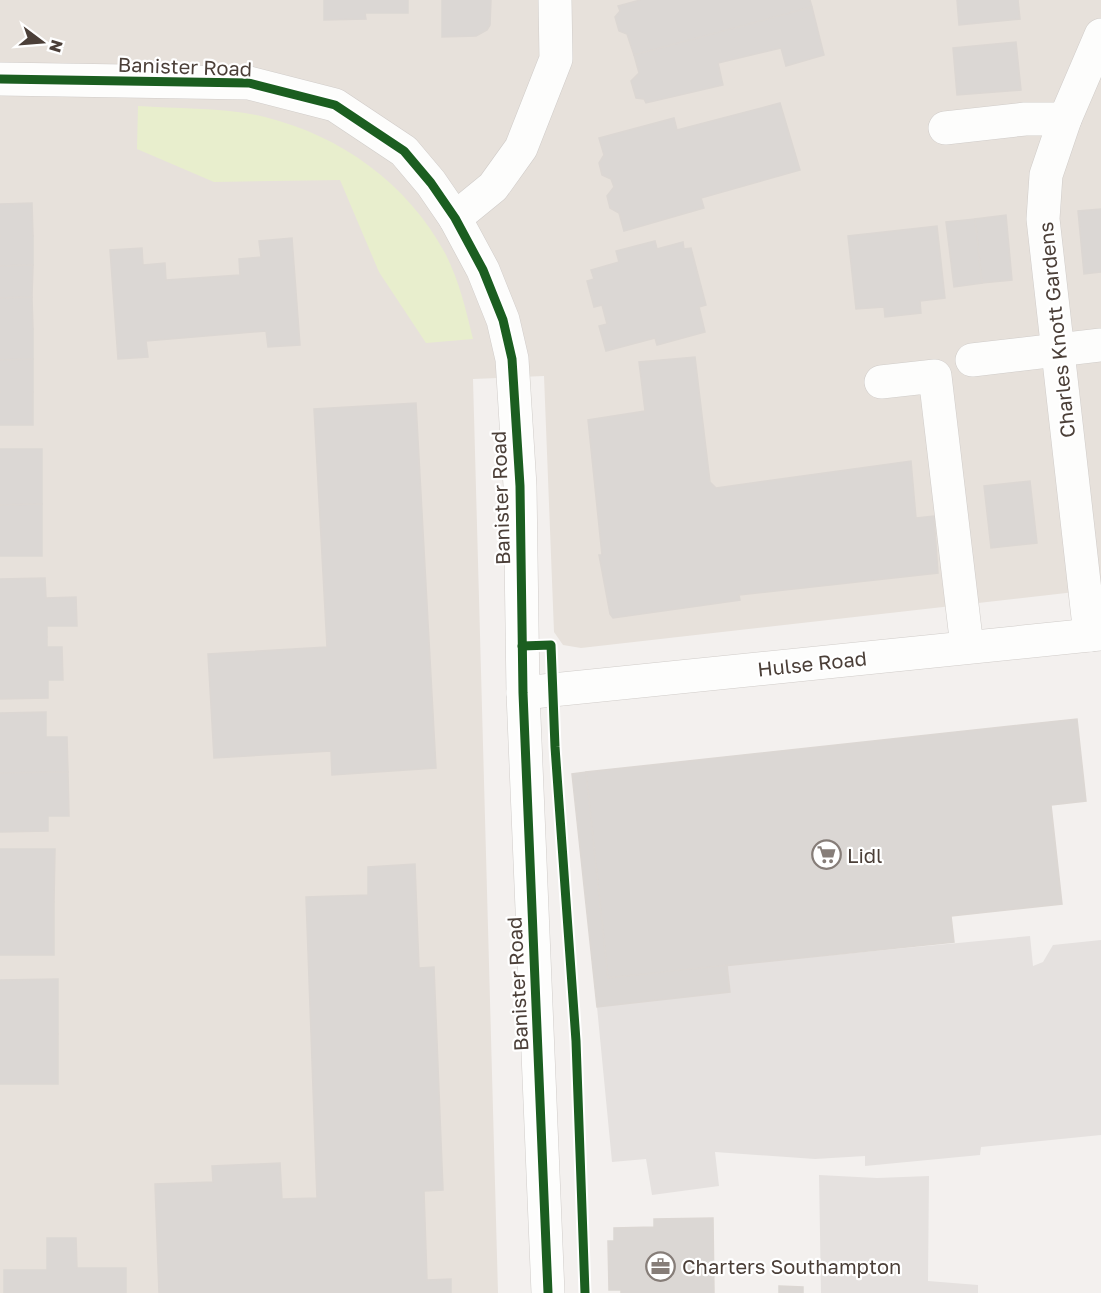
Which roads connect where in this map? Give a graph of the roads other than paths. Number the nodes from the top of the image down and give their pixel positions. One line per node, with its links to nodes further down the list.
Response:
1 (555, 0): 6 (street)
2 (1101, 35): 4 (street, Charles Knott Gardens)
3 (0, 79): 6 (street, Banister Road)
4 (1065, 119): 5 (street); 8 (street, Charles Knott Gardens)
5 (945, 128)
6 (454, 218): 13 (street, Banister Road)
7 (1101, 345): 8 (street)
8 (1057, 348): 9 (street); 11 (street, Charles Knott Gardens)
9 (972, 360)
10 (881, 382): 12 (street)
11 (1095, 634): 12 (street, Hulse Road)
12 (967, 647): 13 (street, Hulse Road)
13 (523, 693): 14 (street, Banister Road)
14 (548, 1293)

